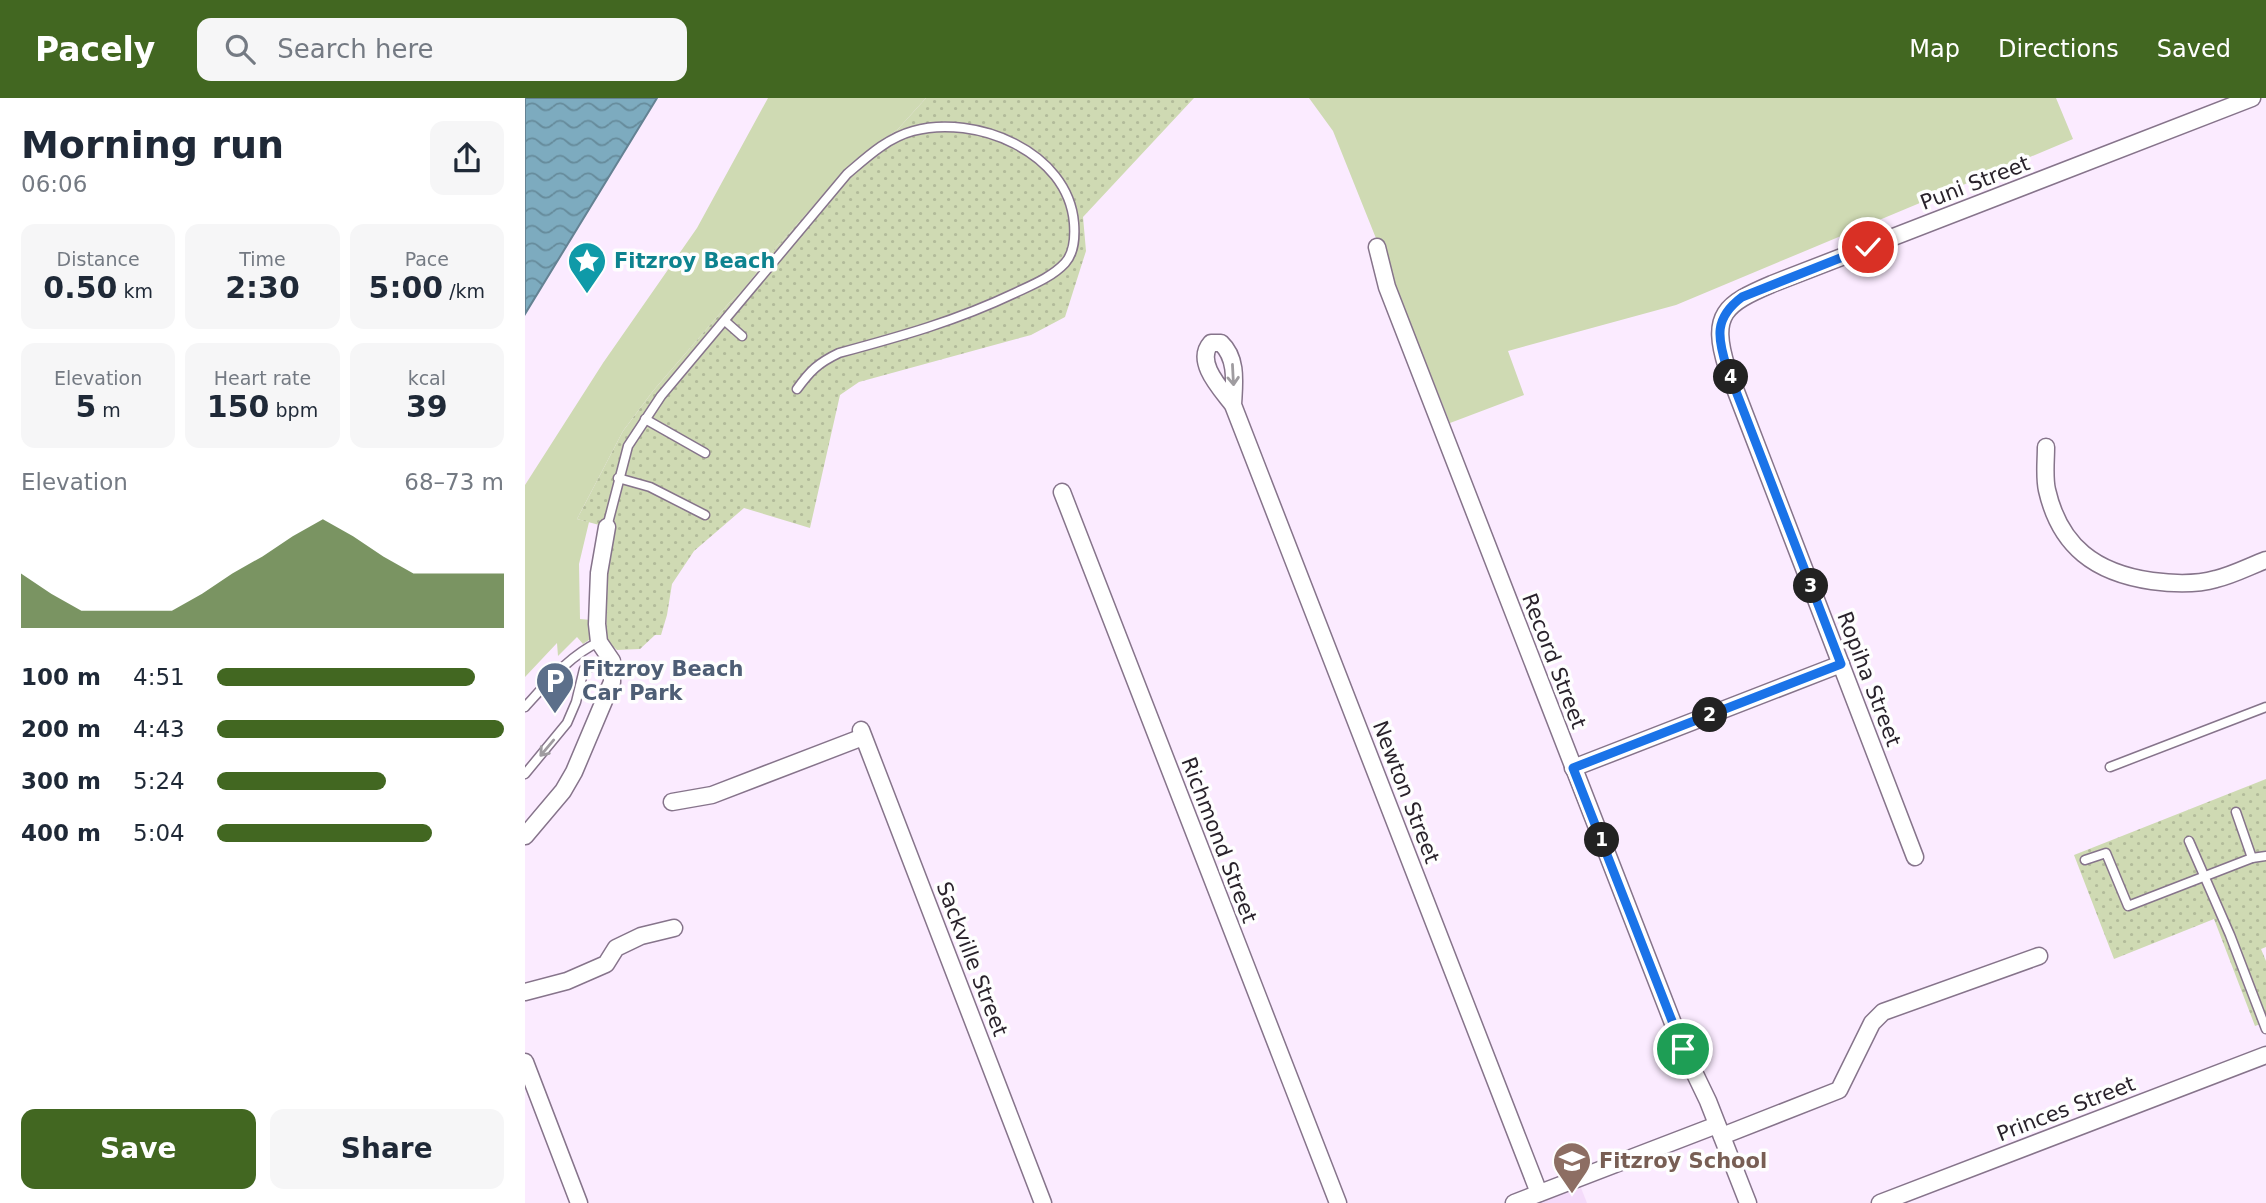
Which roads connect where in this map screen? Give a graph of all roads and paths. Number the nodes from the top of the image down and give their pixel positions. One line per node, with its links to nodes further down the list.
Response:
1 (2252, 98): 3 (street, Puni Street)
2 (1377, 247): 22 (street, Record Street)
3 (1723, 318): 18 (street, Ropiha Street)
4 (725, 321): 5 (lane); 6 (lane); 8 (lane)
5 (742, 336)
6 (797, 389)
7 (1233, 405): 40 (street, Newton Street)
8 (645, 419): 10 (lane); 11 (lane)
9 (2046, 447): 15 (street)
10 (705, 453)
11 (618, 478): 13 (lane); 14 (lane)
12 (1062, 492): 43 (street, Richmond Street)
13 (705, 514)
14 (607, 527): 16 (street)
15 (2266, 560)
16 (600, 642): 17 (street); 19 (lane)
17 (612, 661): 23 (lane, one-way to 23); 26 (street)
18 (1841, 664): 22 (street); 29 (street, Ropiha Street)
19 (525, 707)
20 (2266, 707): 21 (lane)
21 (2110, 767)
22 (1573, 768): 39 (street, Record Street)
23 (525, 774)
24 (672, 802): 42 (street, Sackville Street)
25 (2236, 812): 30 (lane)
26 (525, 836)
27 (2189, 841): 32 (lane)
28 (2266, 856): 30 (lane)
29 (1915, 857)
30 (2252, 858): 32 (lane)
31 (2085, 860): 32 (lane)
32 (2206, 876): 36 (lane)
33 (674, 928): 35 (street)
34 (2039, 956): 39 (street)
35 (525, 992)
36 (2266, 1029)
37 (2266, 1055): 46 (street, Princes Street)
38 (525, 1062): 41 (street)
39 (1720, 1130): 40 (street); 45 (street, Record Street)
40 (1539, 1193): 44 (street)
41 (579, 1203)
42 (1043, 1203)
43 (1338, 1203)
44 (1514, 1203)
45 (1748, 1203)
46 (1880, 1203)

